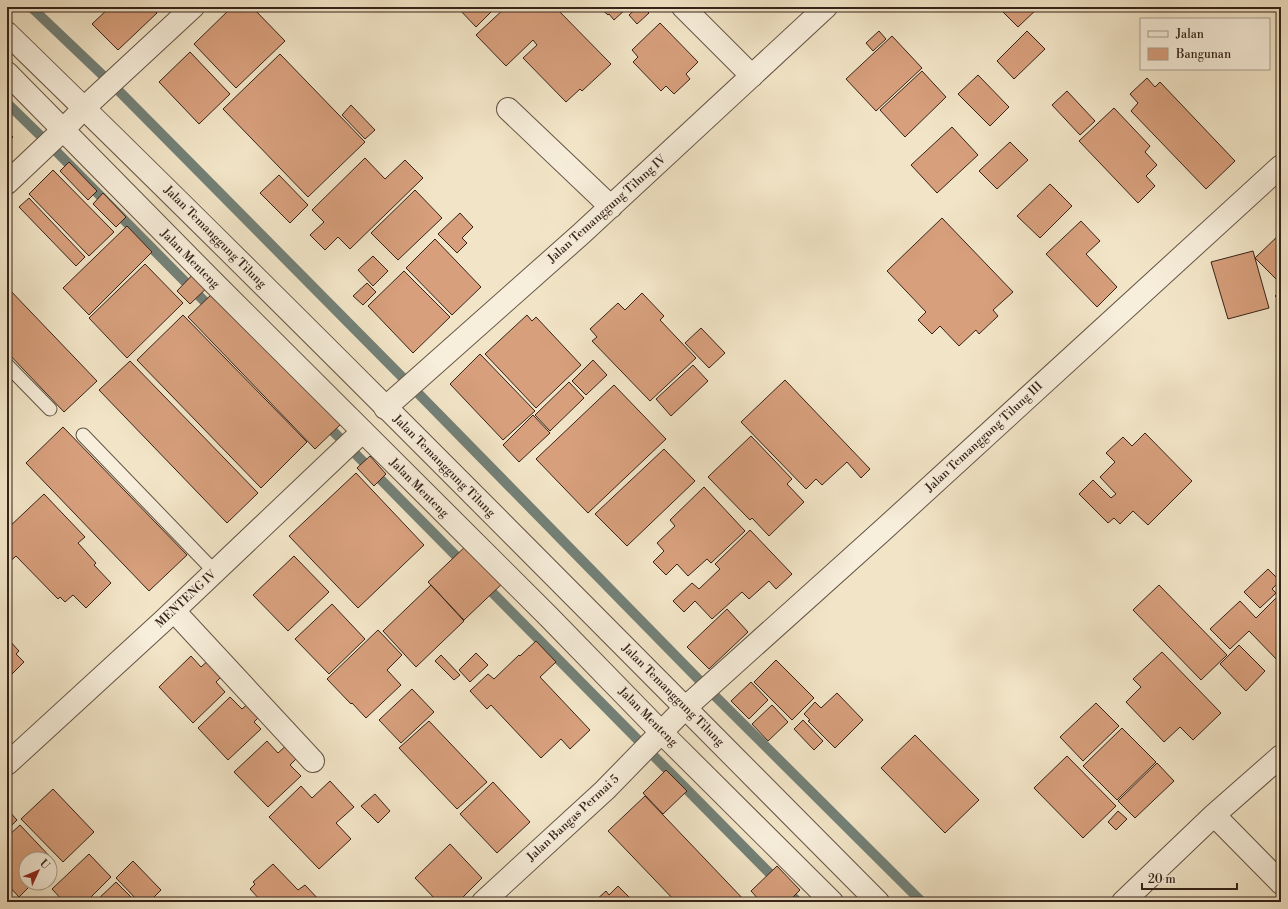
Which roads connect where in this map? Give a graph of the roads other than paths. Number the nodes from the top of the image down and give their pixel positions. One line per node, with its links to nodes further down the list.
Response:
1 (193, 7): 7 (street)
2 (682, 7): 6 (street)
3 (826, 7): 6 (street, Jalan Temanggung Tilung IV)
4 (7, 33): 7 (street, Jalan Temanggung Tilung)
5 (7, 73): 9 (street, Jalan Menteng)
6 (752, 76): 12 (street, Jalan Temanggung Tilung IV)
7 (84, 108): 9 (street); 14 (street, Jalan Temanggung Tilung)
8 (508, 109): 12 (street)
9 (63, 130): 11 (street); 16 (street, Jalan Menteng)
10 (1281, 166): 20 (street, Jalan Temanggung Tilung III)
11 (7, 183)
12 (611, 207): 14 (street, Jalan Temanggung Tilung IV)
13 (7, 365): 15 (lane)
14 (386, 408): 20 (street, Jalan Temanggung Tilung)
15 (50, 410)
16 (362, 432): 18 (street, MENTENG IV); 21 (street, Jalan Menteng)
17 (83, 435): 18 (lane)
18 (215, 572): 19 (street, MENTENG IV)
19 (174, 611): 23 (street); 24 (street, MENTENG IV)
20 (685, 708): 21 (street, Jalan Temanggung Tilung III); 29 (street, Jalan Temanggung Tilung)
21 (662, 732): 27 (street, Jalan Bangas Permai 5); 28 (street, Jalan Menteng)
22 (1281, 756): 25 (street)
23 (314, 761)
24 (7, 764)
25 (1214, 815): 26 (street); 30 (street)
26 (1281, 883)
27 (483, 902)
28 (832, 902)
29 (878, 902)
30 (1123, 902)

